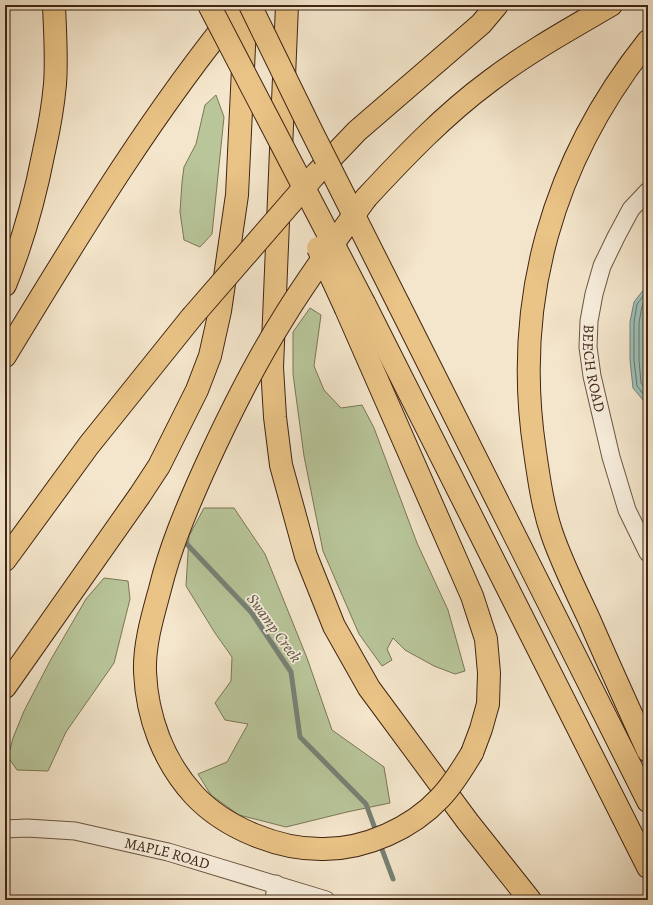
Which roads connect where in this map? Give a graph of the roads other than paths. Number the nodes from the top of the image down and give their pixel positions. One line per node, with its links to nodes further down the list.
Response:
1 (54, 5): 14 (highway)
2 (206, 5): 15 (highway, bridge)
3 (209, 5): 15 (highway, bridge)
4 (241, 5): 16 (highway)
5 (246, 5): 19 (highway)
6 (250, 5): 21 (highway, bridge)
7 (287, 5): 26 (highway)
8 (498, 5): 11 (highway)
9 (513, 5): 11 (highway)
10 (611, 5): 15 (highway, bridge)
11 (481, 24): 17 (highway, bridge)
12 (648, 41): 20 (highway)
13 (648, 191): 18 (street, BEECH ROAD)
14 (5, 285)
15 (355, 306): 23 (highway)
16 (5, 356)
17 (9, 548)
18 (648, 553)
19 (5, 687)
20 (648, 751)
21 (648, 801)
22 (5, 829): 24 (street, MAPLE ROAD)
23 (648, 867)
24 (275, 892): 25 (street, MAPLE ROAD)
25 (326, 900)
26 (530, 900)

